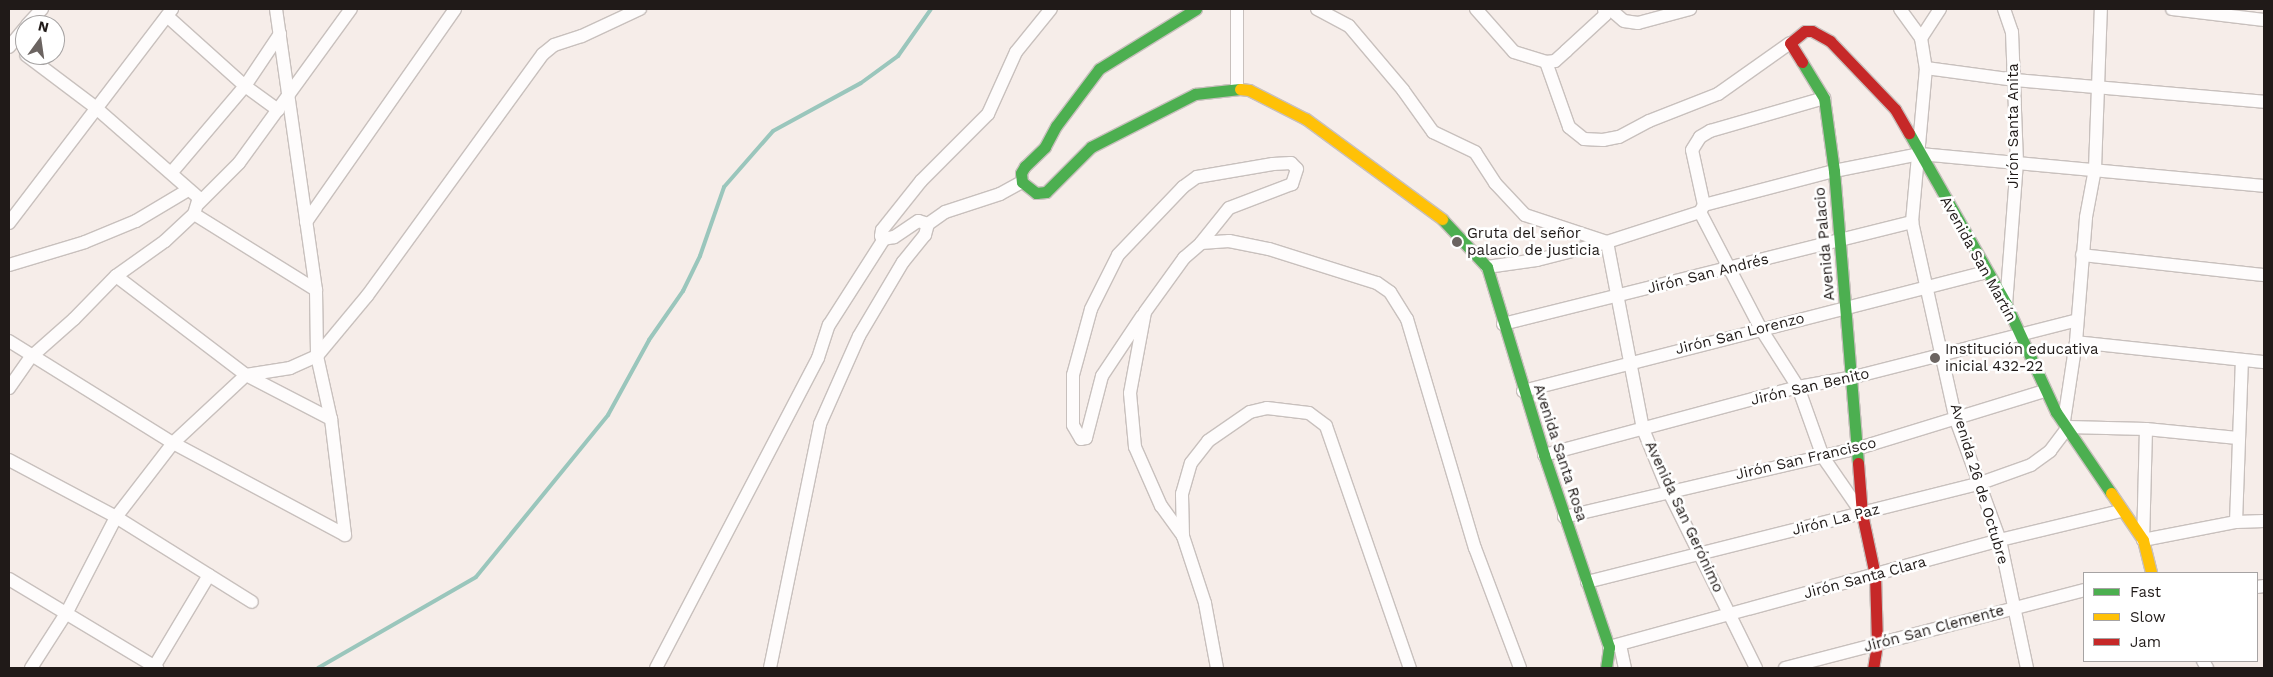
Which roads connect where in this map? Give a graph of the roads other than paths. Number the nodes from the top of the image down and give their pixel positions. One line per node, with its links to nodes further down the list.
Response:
1 (276, 9): 20 (street)
2 (351, 9): 30 (street)
3 (455, 9): 45 (street)
4 (640, 9): 73 (street)
5 (1051, 9): 49 (street)
6 (1196, 9): 40 (street)
7 (1237, 9): 29 (street)
8 (1317, 9): 51 (street)
9 (1476, 9): 23 (street)
10 (1604, 9): 23 (street)
11 (1610, 9): 12 (street)
12 (1690, 9)
13 (1900, 9): 21 (street)
14 (1940, 9): 21 (street)
15 (2004, 9): 26 (street, Jirón Santa Anita)
16 (2101, 9): 28 (street)
17 (2172, 9): 19 (street)
18 (170, 12): 27 (street); 33 (street)
19 (2264, 20)
20 (280, 34): 27 (street); 30 (street)
21 (1921, 38): 25 (street)
22 (1790, 43): 23 (street); 31 (street, Avenida Palacio); 35 (street)
23 (1546, 62)
24 (40, 65): 33 (street)
25 (1926, 68): 26 (street); 35 (street)
26 (2015, 80): 28 (street); 36 (street, Jirón Santa Anita)
27 (245, 86): 34 (street); 39 (street)
28 (2100, 88): 32 (street); 37 (street)
29 (1237, 89): 40 (street); 55 (street)
30 (289, 96): 34 (street); 45 (street)
31 (1824, 98): 38 (street, Avenida Palacio); 43 (street)
32 (2264, 102)
33 (95, 107): 39 (street); 47 (street)
34 (278, 110): 44 (street)
35 (1920, 154): 36 (street); 38 (street); 46 (street, Avenida 26 de Octubre); 57 (street, Avenida San Martín)
36 (2017, 162): 37 (street); 63 (street, Jirón Santa Anita)
37 (2095, 169): 41 (street); 53 (street)
38 (1834, 171): 43 (street); 50 (street, Avenida Palacio)
39 (172, 172): 42 (street)
40 (1022, 182): 48 (street)
41 (2264, 186)
42 (188, 190): 44 (street); 54 (street)
43 (1702, 208): 51 (street); 56 (street)
44 (196, 209): 59 (street); 61 (street)
45 (306, 222): 61 (street)
46 (1912, 222): 50 (street, Jirón San Andrés); 60 (street, Avenida 26 de Octubre)
47 (9, 224)
48 (928, 224): 49 (street); 122 (street)
49 (884, 239): 121 (street)
50 (1839, 241): 56 (street, Jirón San Andrés); 64 (street, Avenida Palacio)
51 (1607, 242): 55 (street); 62 (street, Avenida San Gerónimo)
52 (1201, 243): 65 (street); 65 (street); 125 (street)
53 (2082, 255): 58 (street); 66 (street)
54 (9, 265)
55 (1486, 267): 67 (street, Avenida Santa Rosa)
56 (1729, 270): 62 (street, Jirón San Andrés); 68 (street)
57 (1985, 272): 60 (street, Jirón San Lorenzo); 63 (street, Avenida San Martín)
58 (2264, 275)
59 (116, 276): 74 (street); 78 (street)
60 (1928, 287): 64 (street, Jirón San Lorenzo); 72 (street, Avenida 26 de Octubre)
61 (316, 290): 73 (street)
62 (1620, 296): 67 (street, Jirón San Andrés); 76 (street, Avenida San Gerónimo)
63 (2006, 304): 69 (street, Avenida San Martín)
64 (1845, 308): 68 (street, Jirón San Lorenzo); 79 (street, Avenida Palacio)
65 (1145, 312): 103 (street)
66 (2077, 320): 69 (street, Jirón San Benito); 71 (street)
67 (1503, 324): 82 (street, Avenida Santa Rosa)
68 (1760, 329): 76 (street, Jirón San Lorenzo); 80 (street)
69 (2018, 334): 72 (street, Jirón San Benito); 83 (street, Avenida San Martín)
70 (9, 341): 74 (street)
71 (2076, 342): 75 (street); 86 (street)
72 (1943, 354): 79 (street, Jirón San Benito); 85 (street, Avenida 26 de Octubre)
73 (316, 356): 78 (street); 84 (street)
74 (32, 357): 81 (street); 90 (street)
75 (2242, 360): 77 (street); 89 (street)
76 (1630, 361): 82 (street, Jirón San Lorenzo); 88 (street, Avenida San Gerónimo)
77 (2264, 362)
78 (246, 375): 84 (street); 90 (street)
79 (1854, 377): 80 (street, Jirón San Benito); 91 (street, Avenida Palacio)
80 (1798, 387): 88 (street, Jirón San Benito); 93 (street)
81 (9, 388)
82 (1523, 391): 92 (street, Avenida Santa Rosa)
83 (2044, 391): 85 (street, Jirón San Francisco); 86 (street, Avenida San Martín)
84 (331, 419): 90 (street)
85 (1956, 420): 91 (street, Jirón San Francisco); 95 (street, Avenida 26 de Octubre)
86 (2066, 424): 87 (street); 95 (street, Jirón La Paz); 97 (street, Avenida San Martín)
87 (2146, 429): 89 (street); 105 (street)
88 (1644, 430): 92 (street, Jirón San Benito); 96 (street, Avenida San Gerónimo)
89 (2238, 438): 102 (street)
90 (173, 443): 99 (street)
91 (1859, 448): 93 (street, Jirón San Francisco); 98 (street, Avenida Palacio)
92 (1544, 455): 100 (street, Avenida Santa Rosa)
93 (1823, 457): 96 (street, Jirón San Francisco); 98 (street)
94 (9, 460): 99 (street)
95 (1978, 484): 98 (street, Jirón La Paz); 104 (street, Avenida 26 de Octubre)
96 (1668, 490): 100 (street, Jirón San Francisco); 106 (street, Avenida San Gerónimo)
97 (2121, 511): 104 (street, Jirón Santa Clara); 105 (street, Avenida San Martín)
98 (1862, 514): 106 (street, Jirón La Paz); 109 (street, Avenida Palacio)
99 (116, 517): 108 (street); 115 (street)
100 (1564, 517): 111 (street, Avenida Santa Rosa)
101 (2264, 521): 102 (street)
102 (2236, 522): 105 (street)
103 (1183, 536): 123 (street); 124 (street)
104 (2000, 540): 109 (street, Jirón Santa Clara); 114 (street, Avenida 26 de Octubre)
105 (2143, 540): 107 (street, Avenida San Martín)
106 (1699, 553): 111 (street, Jirón La Paz); 116 (street, Avenida San Gerónimo)
107 (2151, 572)
108 (209, 575): 113 (street); 120 (street)
109 (1875, 575): 116 (street, Jirón Santa Clara); 117 (street, Avenida Palacio)
110 (9, 579): 115 (street)
111 (1588, 582): 118 (street, Avenida Santa Rosa)
112 (2083, 590): 114 (street, Jirón San Clemente)
113 (252, 602)
114 (2014, 608): 117 (street, Jirón San Clemente); 131 (street, Avenida 26 de Octubre)
115 (67, 612): 119 (street); 120 (street)
116 (1730, 616): 118 (street, Jirón Santa Clara); 128 (street, Avenida San Gerónimo)
117 (1877, 644): 129 (street, Jirón San Clemente); 130 (street)
118 (1615, 646): 126 (street); 127 (street)
119 (31, 668)
120 (155, 668)
121 (656, 668)
122 (770, 668)
123 (1217, 668)
124 (1410, 668)
125 (1520, 668)
126 (1606, 668)
127 (1625, 668)
128 (1756, 668)
129 (1785, 668)
130 (1874, 668)
131 (2027, 668)

